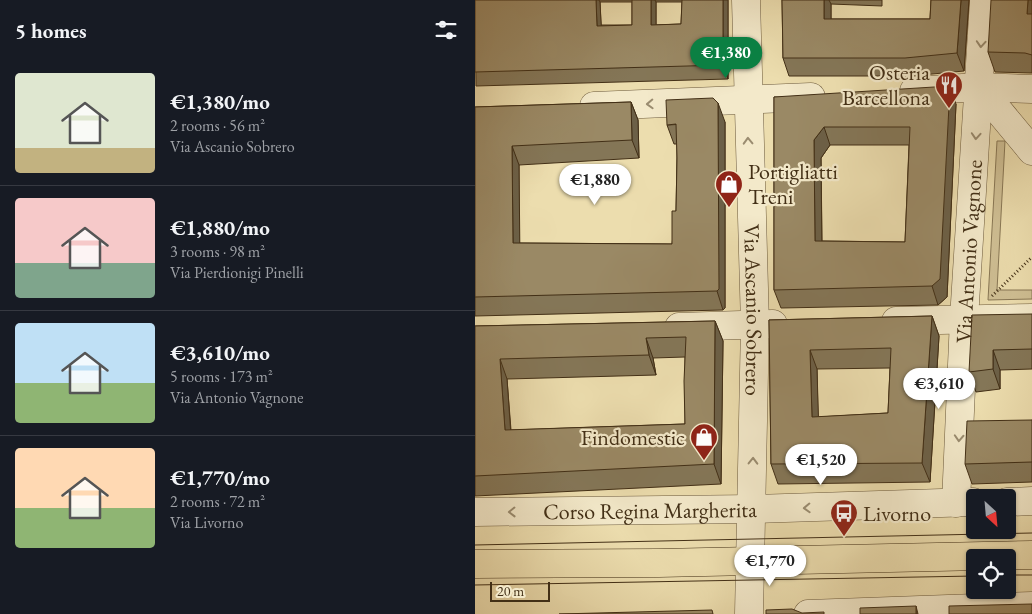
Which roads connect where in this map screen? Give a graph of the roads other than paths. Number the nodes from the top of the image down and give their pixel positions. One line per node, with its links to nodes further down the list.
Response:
1 (746, 0): 7 (street, Via Ascanio Sobrero)
2 (985, 0): 3 (street, Via Antonio Vagnone, one-way to 3)
3 (979, 87): 4 (street); 5 (street); 9 (street); 11 (street, Via Antonio Vagnone, one-way to 11)
4 (1032, 89)
5 (893, 92)
6 (834, 96): 7 (street)
7 (747, 100): 8 (street, one-way to 8); 14 (street, Via Ascanio Sobrero, one-way to 7)
8 (574, 107)
9 (1032, 151)
10 (1032, 318): 11 (street)
11 (964, 319): 12 (street); 18 (street, Via Antonio Vagnone, one-way to 18)
12 (867, 322)
13 (799, 324): 14 (street)
14 (755, 325): 15 (street); 19 (street, Via Ascanio Sobrero, one-way to 14)
15 (653, 327)
16 (1016, 502): 17 (street)
17 (1032, 502)
18 (966, 503): 19 (street, Corso Regina Margherita, one-way to 19)
19 (753, 509): 20 (street, Corso Regina Margherita, one-way to 20); 22 (street, Via Ascanio Sobrero)
20 (475, 512)
21 (1032, 555): 22 (main road)
22 (749, 561): 23 (main road); 26 (street, Via Ascanio Sobrero)
23 (475, 564)
24 (1032, 606): 25 (street)
25 (941, 611): 27 (street)
26 (749, 614)
27 (808, 614)

